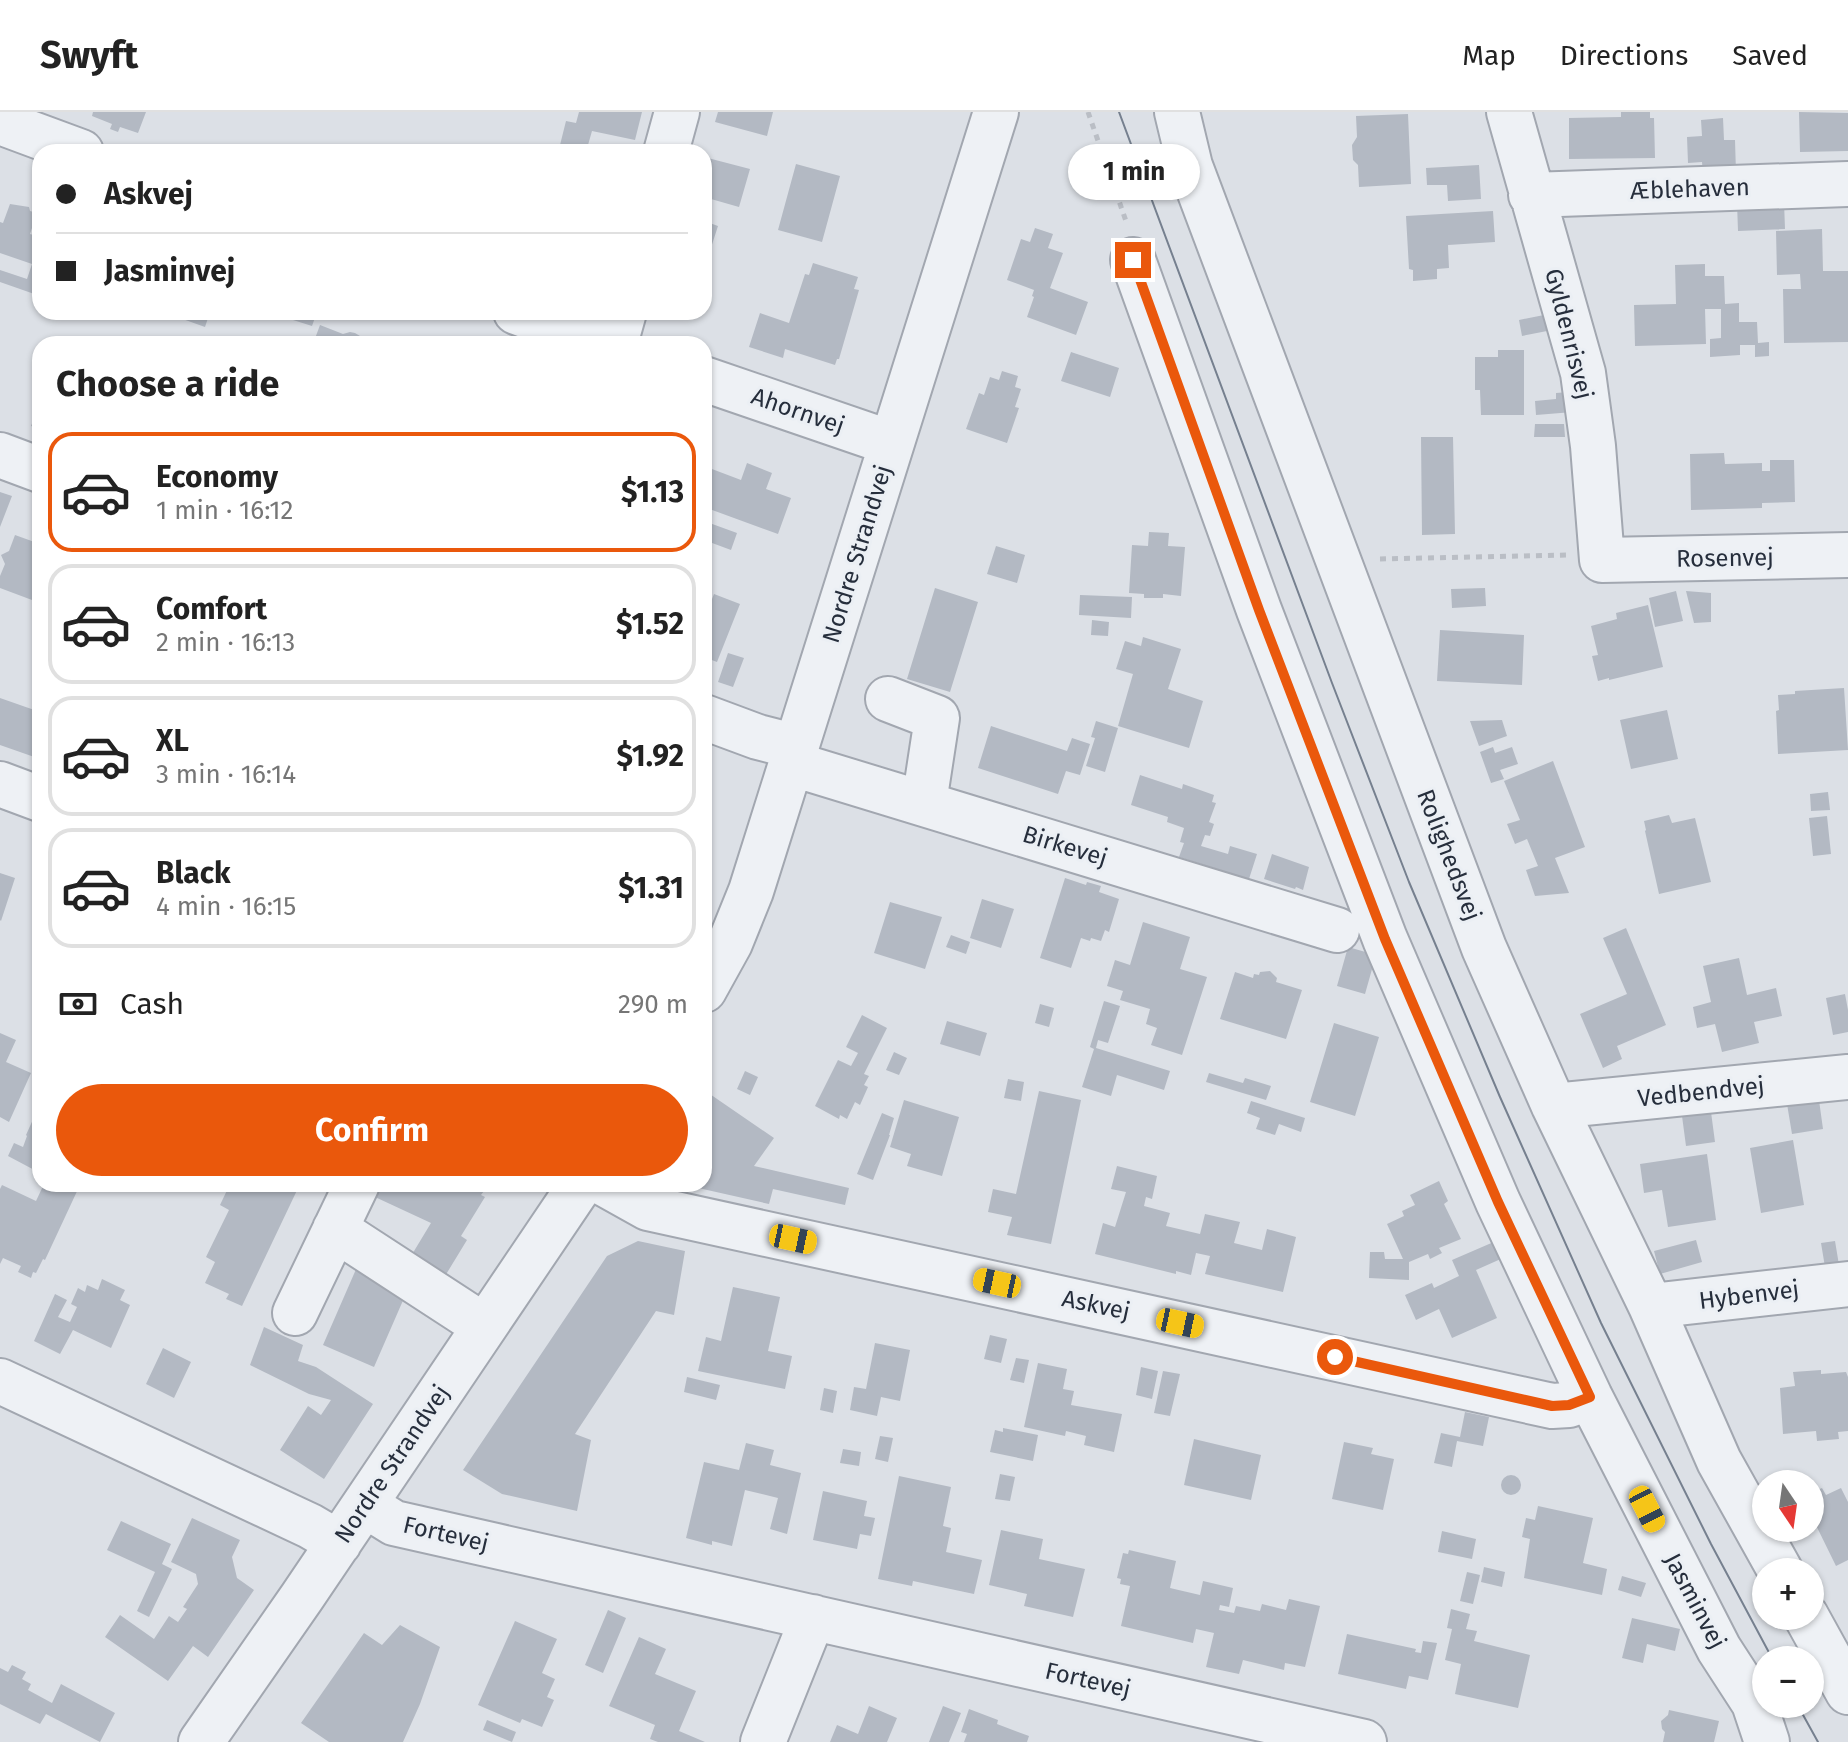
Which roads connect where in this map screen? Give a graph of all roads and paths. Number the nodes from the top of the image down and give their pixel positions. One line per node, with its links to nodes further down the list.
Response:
1 (677, 112): 8 (street)
2 (996, 112): 15 (street, Nordre Strandvej)
3 (1088, 112): 11 (path)
4 (1177, 112): 19 (street, Rolighedsvej)
5 (1509, 112): 10 (street, Gyldenrisvej)
6 (0, 122): 7 (street)
7 (59, 144)
8 (668, 144)
9 (1848, 184): 10 (street, Æblehaven)
10 (1531, 195): 20 (street, Gyldenrisvej)
11 (1133, 260): 40 (street, Jasminvej)
12 (538, 320): 13 (street)
13 (580, 336)
14 (712, 382): 15 (street, Ahornvej)
15 (891, 443): 23 (street, Nordre Strandvej)
16 (0, 455): 17 (street)
17 (32, 467)
18 (1848, 555): 20 (street, Rosenvej)
19 (1338, 560): 20 (path); 30 (street, Rolighedsvej)
20 (1602, 560)
21 (888, 699): 26 (street)
22 (712, 720): 23 (street, Birkevej)
23 (795, 756): 26 (street, Birkevej); 28 (street, Nordre Strandvej)
24 (0, 784): 25 (street)
25 (32, 796)
26 (924, 803): 27 (street, Birkevej)
27 (1337, 930)
28 (712, 976)
29 (1848, 1077): 30 (street, Vedbendvej)
30 (1554, 1106): 36 (street, Rolighedsvej)
31 (353, 1192): 34 (street)
32 (576, 1192): 38 (street, Nordre Strandvej)
33 (619, 1192): 40 (street, Askvej)
34 (335, 1229): 37 (street); 38 (street)
35 (1848, 1284): 36 (street, Hybenvej)
36 (1651, 1306): 43 (street, Rolighedsvej)
37 (295, 1313)
38 (484, 1326): 41 (street, Nordre Strandvej)
39 (0, 1381): 42 (street)
40 (1590, 1397): 51 (street, Jasminvej)
41 (365, 1505): 42 (street, Nordre Strandvej); 44 (street, Fortevej)
42 (339, 1543): 48 (street, Nordre Strandvej)
43 (1773, 1558)
44 (813, 1617): 47 (street, Fortevej); 49 (street)
45 (1814, 1630): 46 (street)
46 (1848, 1692)
47 (1244, 1729): 50 (street, Fortevej)
48 (201, 1742)
49 (763, 1742)
50 (1364, 1742)
51 (1767, 1742)

